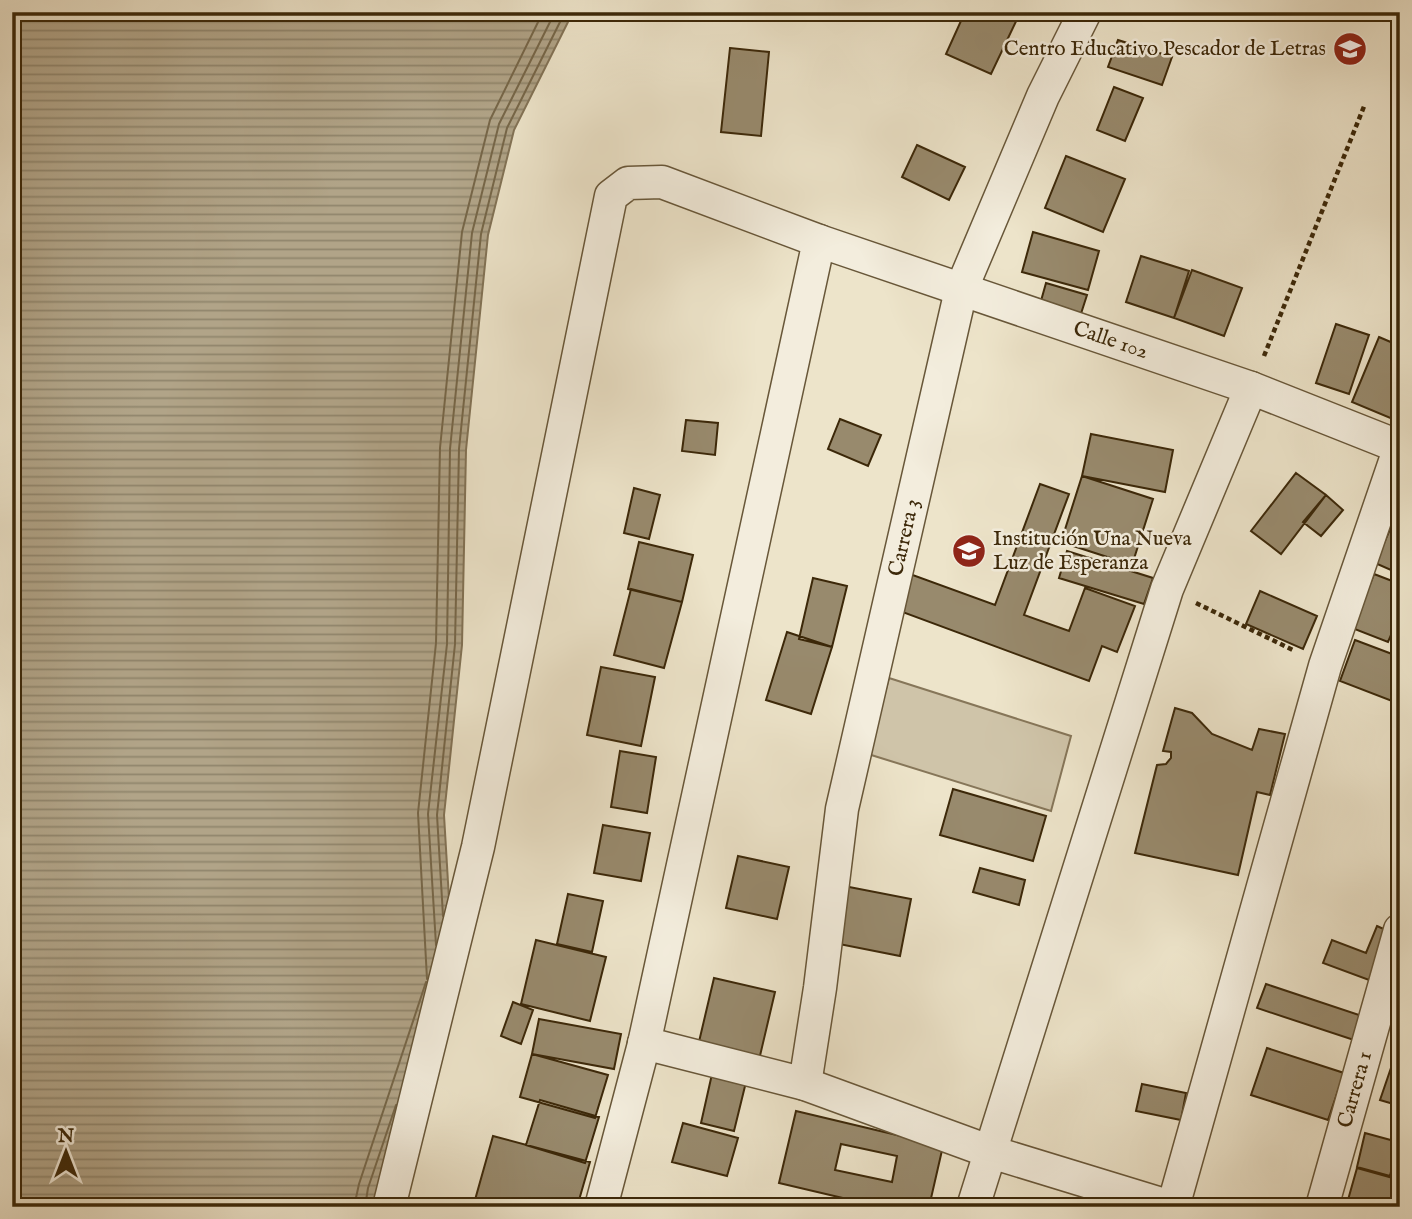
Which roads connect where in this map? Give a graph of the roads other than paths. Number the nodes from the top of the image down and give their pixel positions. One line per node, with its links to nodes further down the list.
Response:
1 (1085, 12): 3 (street, Carrera 3)
2 (819, 242): 3 (street, Calle 102); 7 (street); 10 (street, Calle 102)
3 (961, 290): 4 (street, Calle 102); 8 (street, Carrera 3)
4 (1251, 388): 5 (street, Calle 102); 9 (street)
5 (1400, 447): 13 (street)
6 (1400, 930): 14 (street, Carrera 1)
7 (644, 1044): 8 (street); 11 (street)
8 (805, 1084): 9 (street)
9 (991, 1152): 12 (street); 13 (street)
10 (389, 1207)
11 (601, 1207)
12 (973, 1207)
13 (1172, 1207)
14 (1322, 1207)

